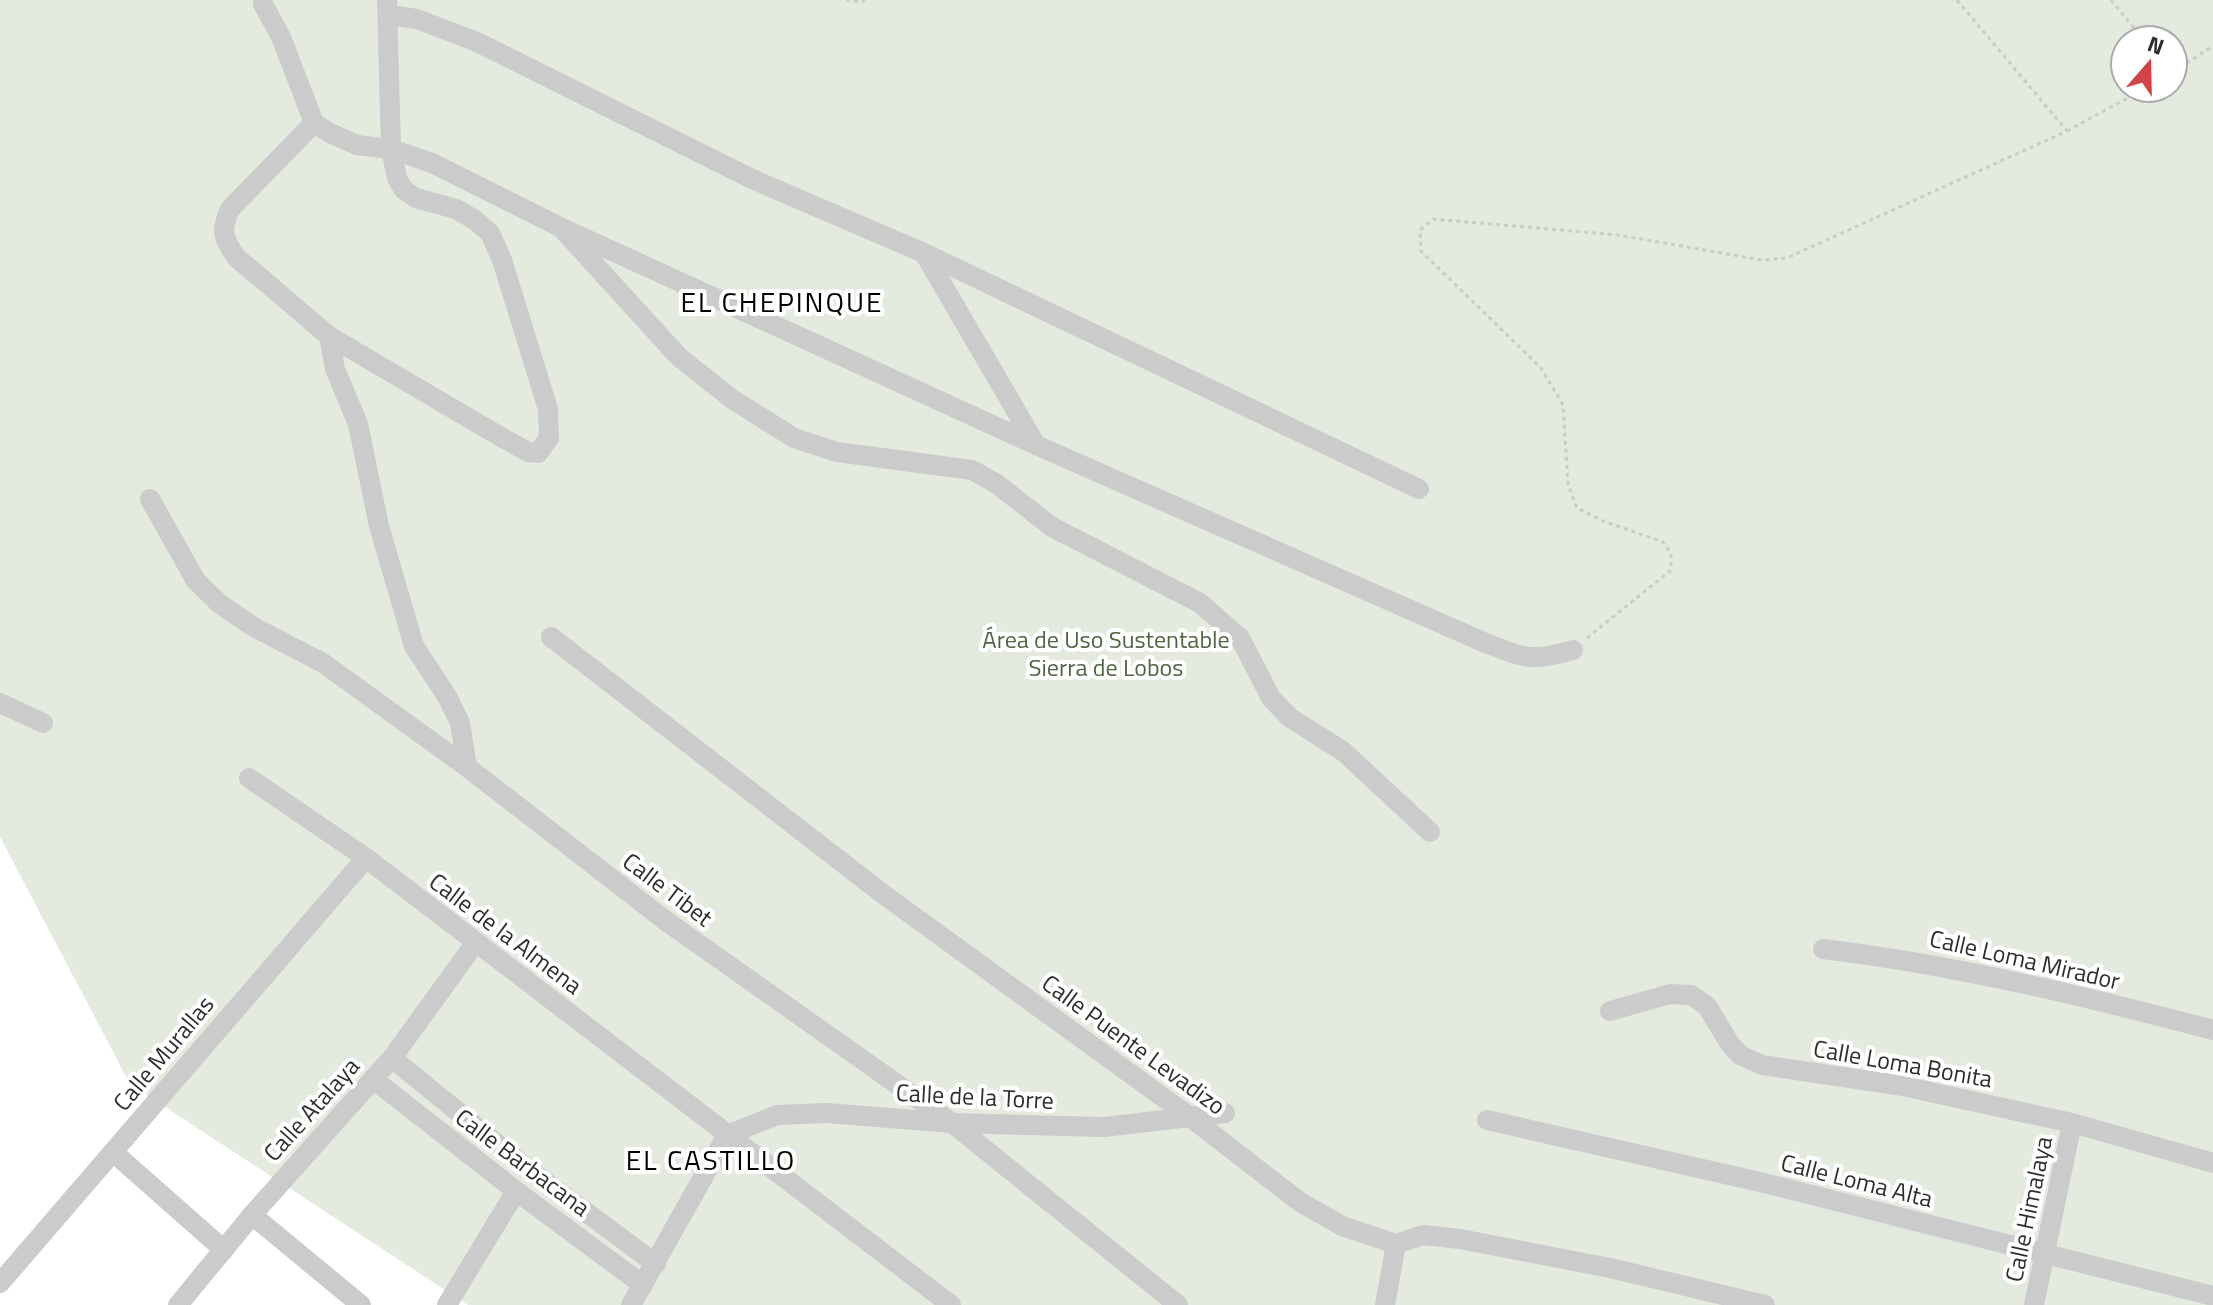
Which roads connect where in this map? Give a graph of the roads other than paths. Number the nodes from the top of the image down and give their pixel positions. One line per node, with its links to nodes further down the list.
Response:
1 (263, 4): 3 (street)
2 (388, 8): 4 (street); 6 (street)
3 (314, 123): 4 (street); 7 (street)
4 (391, 149): 5 (street); 7 (street)
5 (560, 227): 8 (street); 17 (street)
6 (924, 253): 8 (street); 9 (street)
7 (329, 336): 15 (street)
8 (1036, 445): 12 (street)
9 (1419, 489)
10 (150, 499): 15 (street, Calle Tibet)
11 (551, 637): 26 (street, Calle Puente Levadizo)
12 (1573, 650)
13 (0, 703): 14 (street)
14 (43, 723)
15 (467, 767): 28 (street, Calle Tibet)
16 (249, 778): 18 (street, Calle de la Almena)
17 (1430, 832)
18 (366, 858): 19 (street, Calle de la Almena); 31 (street, Calle Murallas)
19 (476, 942): 23 (street, Calle Atalaya); 30 (street, Calle de la Almena)
20 (1823, 949): 22 (street, Calle Loma Mirador)
21 (1610, 1011): 29 (street, Calle Loma Bonita)
22 (2213, 1030)
23 (392, 1058): 24 (street, Calle Atalaya); 38 (street, Calle Barbacana)
24 (373, 1079): 33 (street, Calle Barbacana); 34 (street, Calle Atalaya)
25 (1225, 1113): 26 (street, Calle de la Torre)
26 (1190, 1117): 28 (street, Calle de la Torre); 35 (street, Calle Puente Levadizo)
27 (1487, 1120): 37 (street, Calle Loma Alta)
28 (952, 1123): 30 (street, Calle de la Torre); 47 (street, Calle Tibet)
29 (2072, 1123): 32 (street, Calle Loma Bonita); 37 (street, Calle Himalaya)
30 (727, 1135): 38 (street); 46 (street, Calle de la Almena)
31 (113, 1152): 36 (street); 39 (street, Calle Murallas)
32 (2213, 1163)
33 (516, 1191): 40 (street, Calle Barbacana); 44 (street)
34 (252, 1215): 36 (street, Calle Atalaya); 43 (street)
35 (1396, 1244): 48 (street); 49 (street, Calle Puente Levadizo)
36 (224, 1250): 42 (street, Calle Atalaya)
37 (2045, 1254): 41 (street, Calle Loma Alta); 50 (street, Calle Himalaya)
38 (656, 1264): 40 (street)
39 (0, 1283)
40 (643, 1285): 45 (street)
41 (2213, 1296)
42 (178, 1305)
43 (361, 1305)
44 (447, 1305)
45 (631, 1305)
46 (951, 1305)
47 (1178, 1305)
48 (1385, 1305)
49 (1765, 1305)
50 (2034, 1305)

